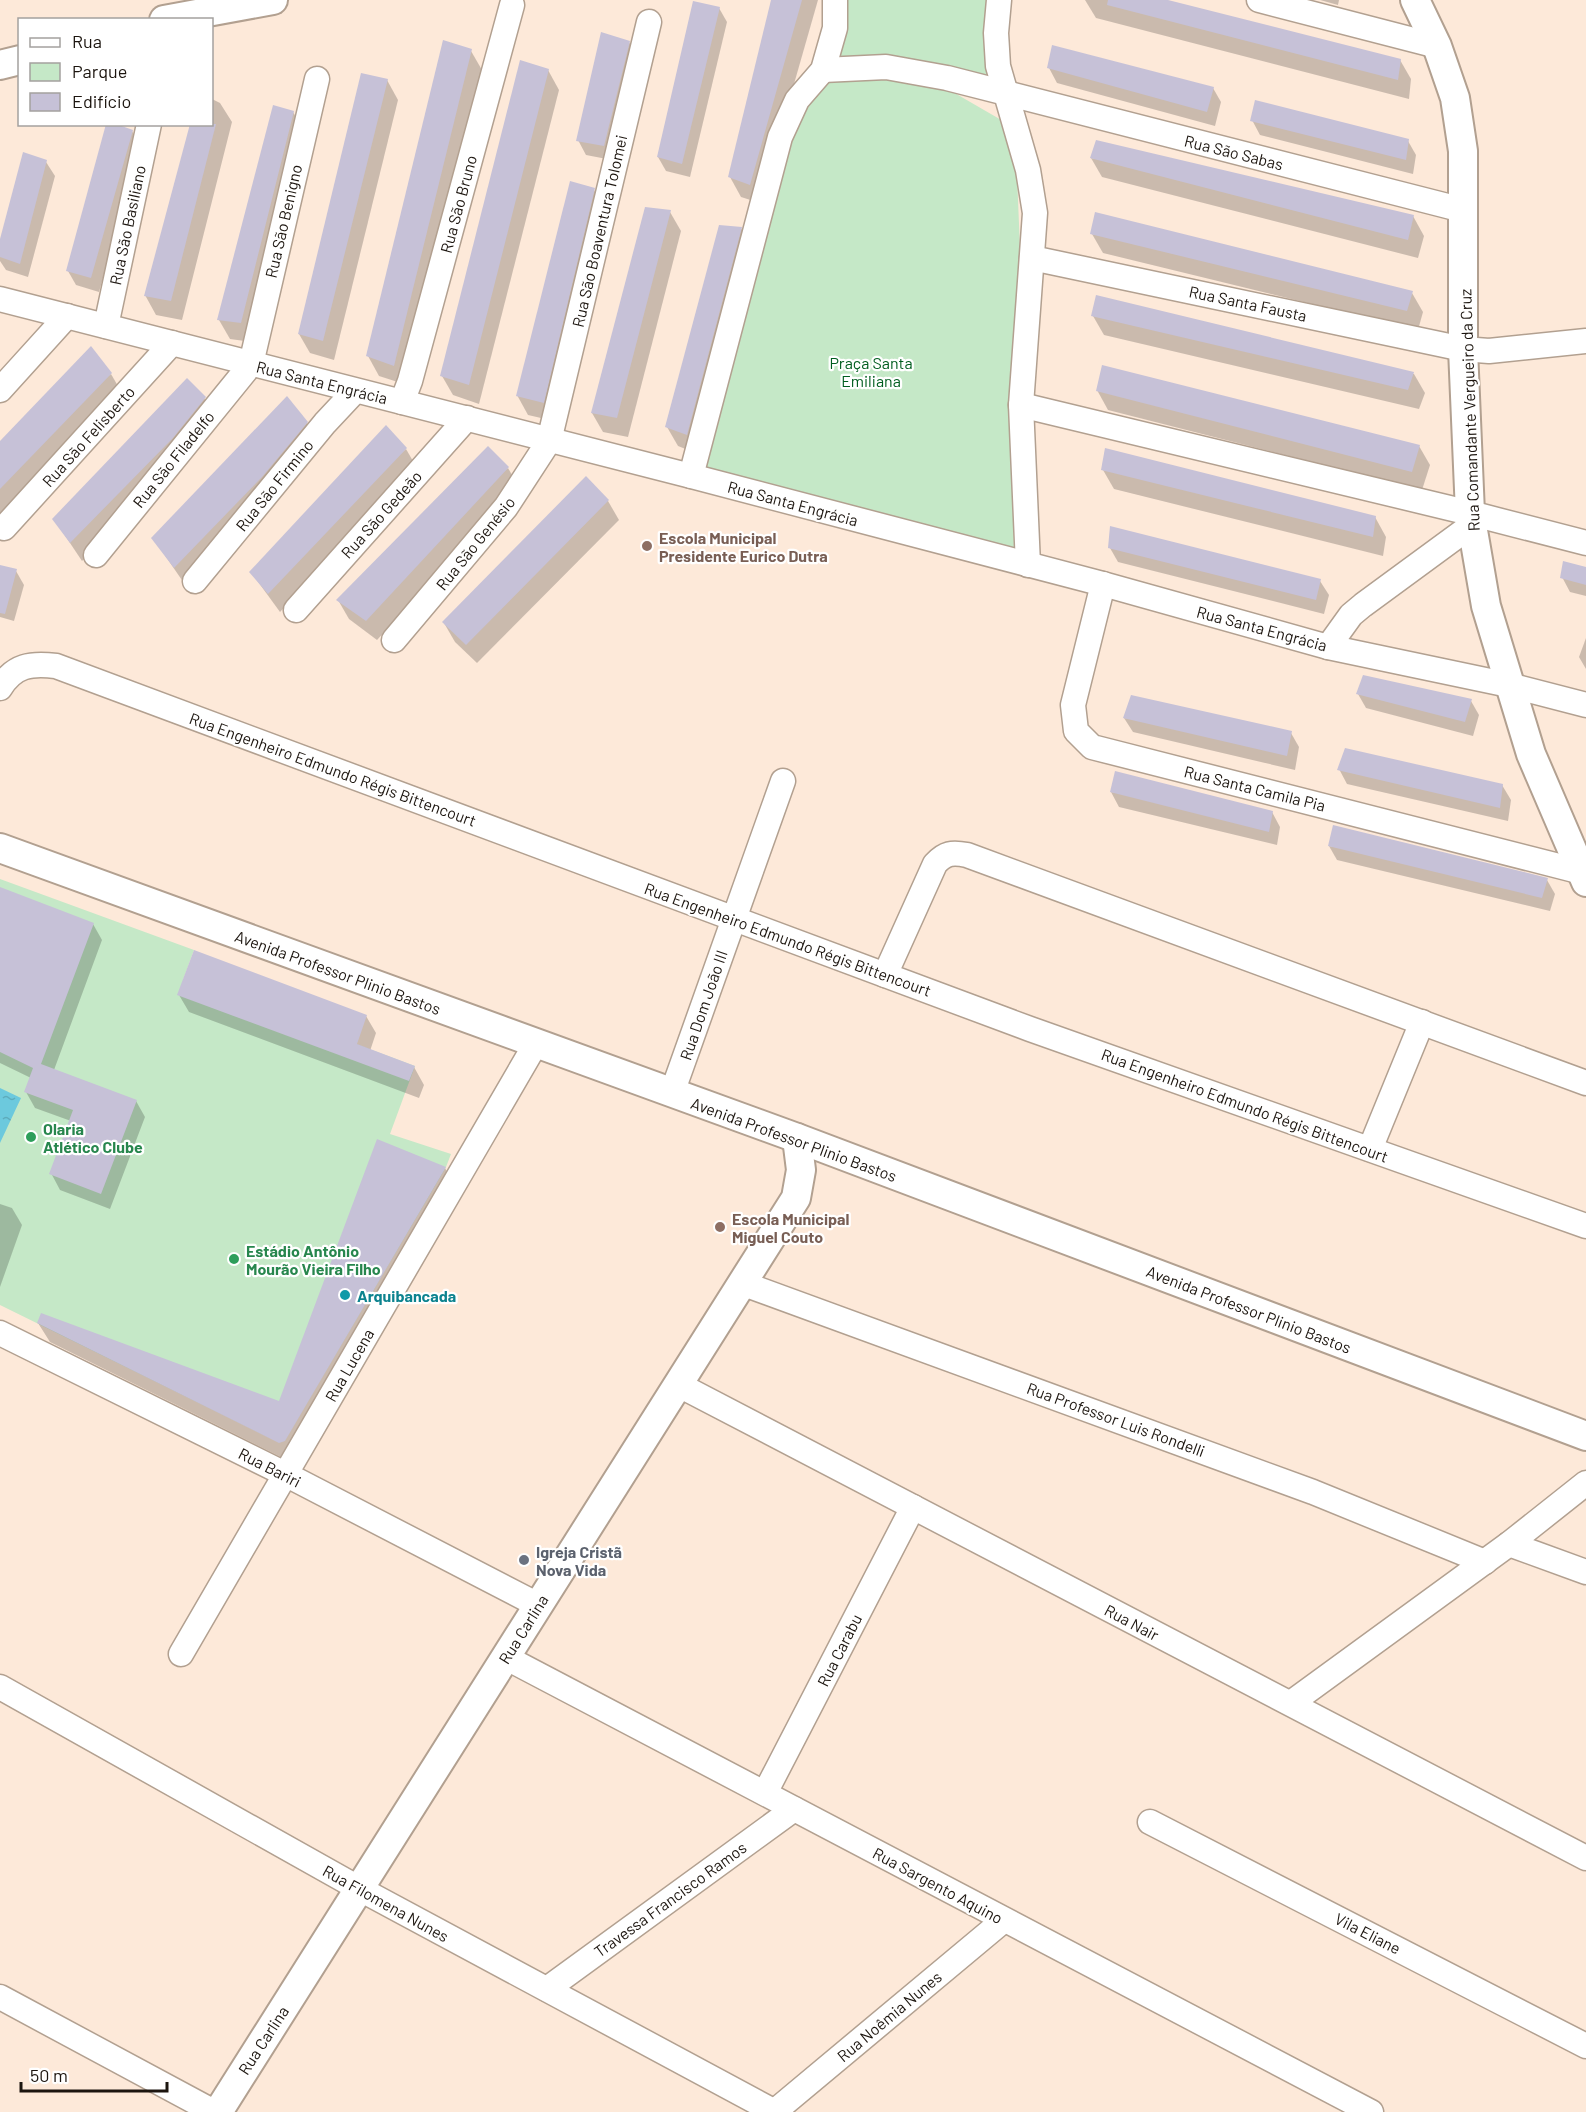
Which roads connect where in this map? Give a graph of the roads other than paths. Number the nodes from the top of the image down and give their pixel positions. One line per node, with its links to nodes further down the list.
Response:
1 (273, 0): 7 (street)
2 (835, 0): 12 (street)
3 (999, 0): 14 (street)
4 (1259, 0): 9 (street)
5 (1415, 0): 9 (street, Rua Comandante Vergueiro da Cruz)
6 (512, 5): 27 (street, Rua São Bruno)
7 (175, 18)
8 (649, 22): 30 (street, Rua São Boaventura Tolomei)
9 (1437, 46): 16 (street, Rua Comandante Vergueiro da Cruz)
10 (18, 60): 11 (street)
11 (0, 65)
12 (824, 70): 14 (street); 31 (street)
13 (317, 79): 24 (street, Rua São Benigno)
14 (1005, 93): 16 (street, Rua São Sabas); 17 (street)
15 (149, 126): 20 (street, Rua São Basiliano)
16 (1463, 210): 23 (street, Rua Comandante Vergueiro da Cruz)
17 (1032, 258): 23 (street, Rua Santa Fausta); 28 (street)
18 (0, 299): 19 (street, Rua Santa Engrácia)
19 (67, 316): 20 (street, Rua Santa Engrácia); 25 (street)
20 (106, 326): 22 (street, Rua Santa Engrácia)
21 (1586, 341): 23 (street, Rua Santa Fausta)
22 (172, 343): 24 (street, Rua Santa Engrácia); 33 (street, Rua São Felisberto)
23 (1464, 349): 32 (street, Rua Comandante Vergueiro da Cruz)
24 (251, 364): 26 (street, Rua Santa Engrácia); 35 (street, Rua São Filadelfo)
25 (0, 390)
26 (355, 391): 27 (street, Rua Santa Engrácia); 37 (street, Rua São Firmino)
27 (402, 402): 29 (street, Rua Santa Engrácia)
28 (1021, 405): 32 (street); 36 (street)
29 (466, 418): 30 (street, Rua Santa Engrácia); 39 (street, Rua São Gedeão)
30 (549, 441): 31 (street, Rua Santa Engrácia); 40 (street, Rua São Genésio)
31 (691, 476): 36 (street, Rua Santa Engrácia)
32 (1471, 519): 34 (street); 41 (street); 42 (street, Rua Comandante Vergueiro da Cruz)
33 (4, 528)
34 (1586, 543)
35 (96, 555)
36 (1028, 565): 38 (street, Rua Santa Engrácia)
37 (195, 582)
38 (1103, 584): 41 (street, Rua Santa Engrácia); 47 (street, Rua Santa Camila Pia)
39 (296, 610)
40 (394, 640)
41 (1328, 647): 42 (street, Rua Santa Engrácia)
42 (1509, 685): 44 (street, Rua Santa Engrácia); 47 (street, Rua Comandante Vergueiro da Cruz)
43 (0, 688): 48 (street, Rua Engenheiro Edmundo Régis Bittencourt)
44 (1586, 705)
45 (783, 781): 48 (street, Rua Dom João III)
46 (0, 848): 51 (street, Avenida Professor Plinio Bastos)
47 (1584, 876)
48 (733, 918): 49 (street, Rua Engenheiro Edmundo Régis Bittencourt); 53 (street, Rua Dom João III)
49 (885, 975): 50 (street); 55 (street, Rua Engenheiro Edmundo Régis Bittencourt)
50 (1422, 1022): 52 (street); 55 (street)
51 (535, 1045): 53 (street, Avenida Professor Plinio Bastos); 61 (street, Rua Lucena)
52 (1586, 1083)
53 (672, 1093): 54 (street, Avenida Professor Plinio Bastos)
54 (797, 1138): 57 (street, Rua Carlina); 60 (street, Avenida Professor Plinio Bastos)
55 (1370, 1149): 56 (street, Rua Engenheiro Edmundo Régis Bittencourt)
56 (1586, 1226)
57 (744, 1284): 59 (street, Rua Carlina); 65 (street, Rua Professor Luis Rondelli)
58 (0, 1333): 61 (street, Rua Bariri)
59 (679, 1385): 63 (street, Rua Nair); 67 (street, Rua Carlina)
60 (1586, 1436)
61 (285, 1474): 67 (street, Rua Bariri); 68 (street, Rua Lucena)
62 (1586, 1484): 64 (street)
63 (912, 1507): 71 (street, Rua Nair); 72 (street, Rua Carabu)
64 (1509, 1544): 65 (street); 66 (street)
65 (1485, 1562): 71 (street)
66 (1586, 1572)
67 (538, 1605): 69 (street, Rua Carlina)
68 (181, 1654)
69 (505, 1658): 72 (street, Rua Sargento Aquino); 76 (street, Rua Carlina)
70 (0, 1688): 76 (street, Rua Filomena Nunes)
71 (1290, 1703): 75 (street, Rua Nair)
72 (765, 1793): 73 (street, Rua Sargento Aquino)
73 (794, 1809): 77 (street, Rua Sargento Aquino); 78 (street, Travessa Francisco Ramos)
74 (1150, 1822): 80 (street, Vila Eliane)
75 (1586, 1857)
76 (360, 1889): 78 (street, Rua Filomena Nunes); 81 (street, Rua Carlina)
77 (1004, 1920): 82 (street, Rua Noêmia Nunes); 83 (street, Rua Sargento Aquino)
78 (547, 1989): 82 (street, Rua Filomena Nunes)
79 (0, 1997): 81 (street)
80 (1586, 2046)
81 (216, 2112)
82 (774, 2112)
83 (1371, 2112)

